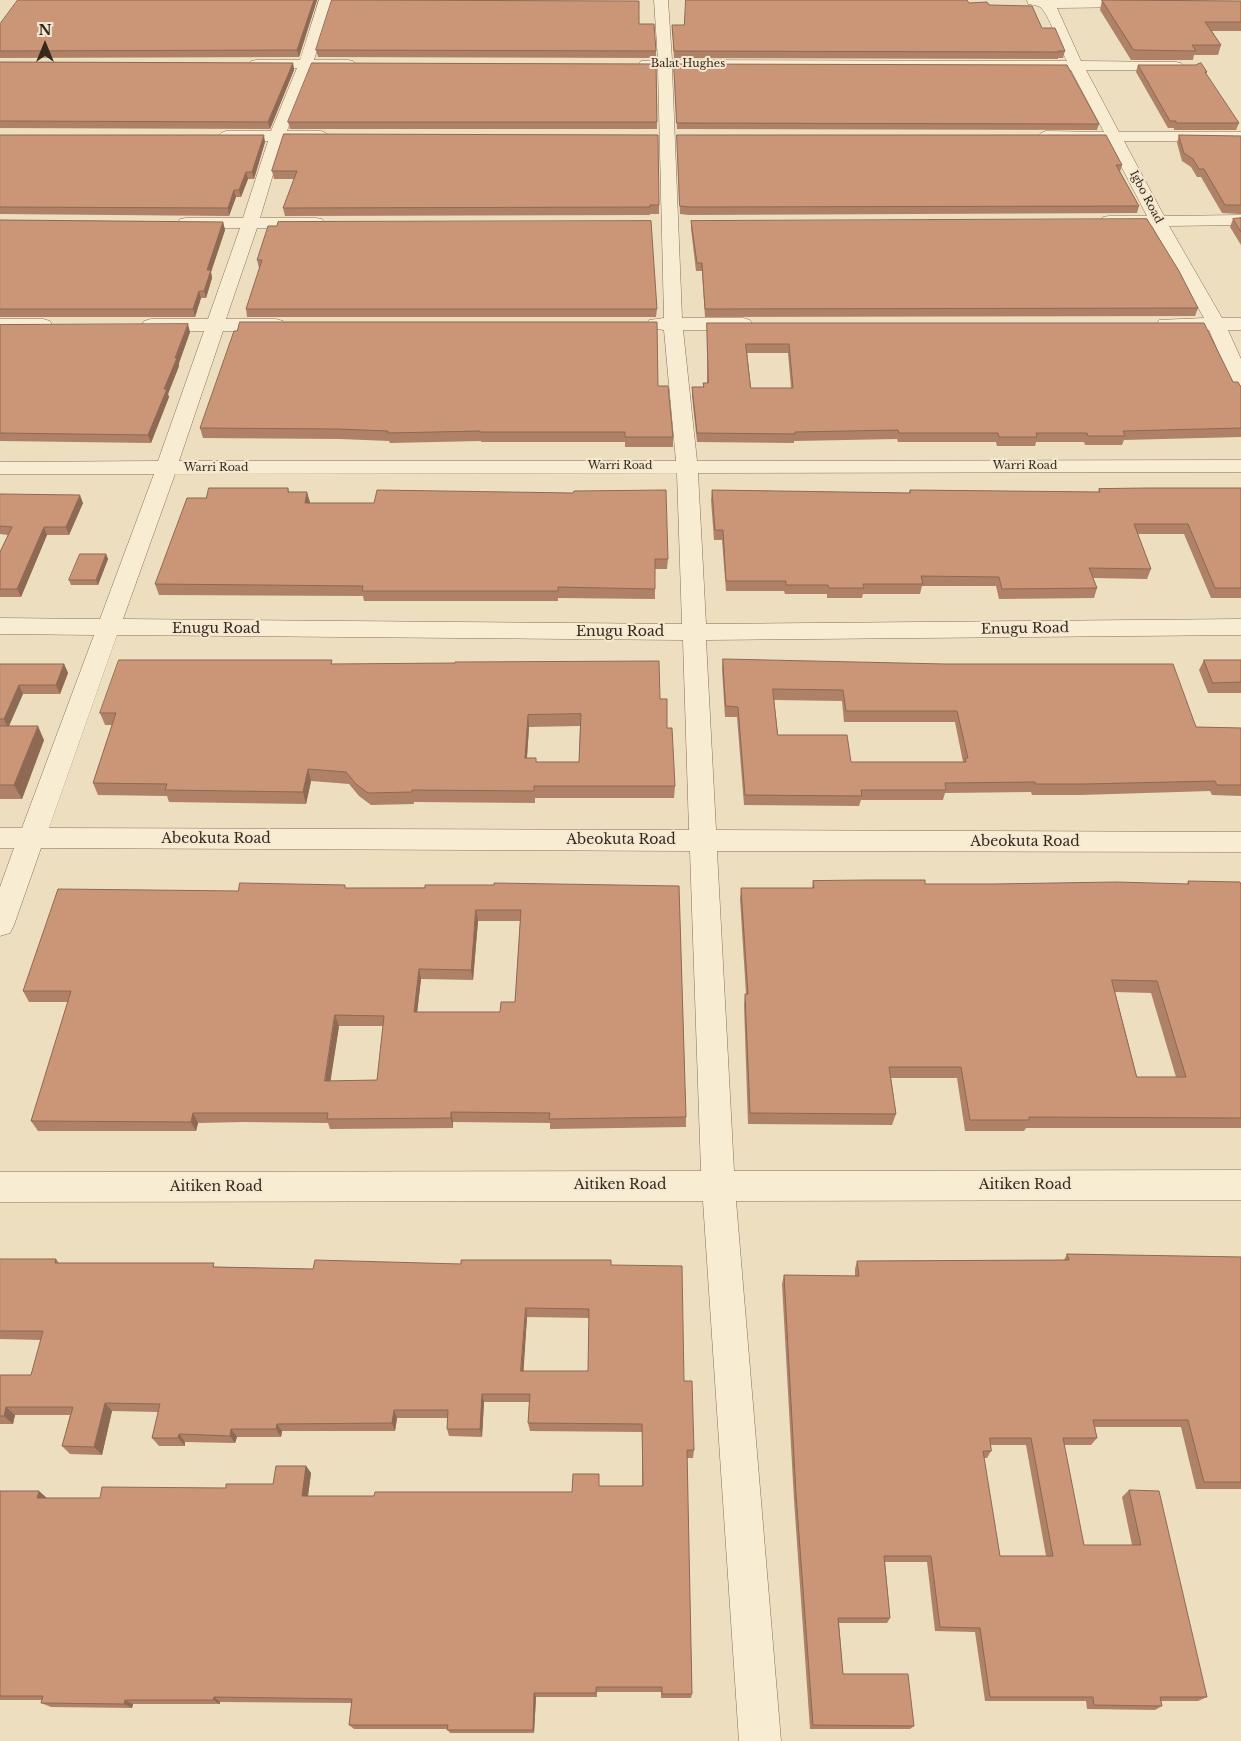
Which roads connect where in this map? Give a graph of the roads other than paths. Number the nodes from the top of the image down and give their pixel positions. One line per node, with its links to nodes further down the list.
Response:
1 (326, 0): 8 (street)
2 (661, 0): 11 (street)
3 (1021, 0): 4 (street)
4 (1027, 0): 6 (street)
5 (1152, 3): 6 (street)
6 (1049, 4): 12 (street, Igbo Road)
7 (237, 64): 8 (street)
8 (306, 64): 9 (street); 16 (street)
9 (366, 64)
10 (636, 64): 11 (street, Balat Hughes)
11 (665, 64): 12 (street, Balat Hughes); 27 (street)
12 (1076, 65): 13 (street, Balat Hughes); 14 (street, Igbo Road)
13 (1193, 66)
14 (1113, 135): 18 (street); 19 (street); 22 (street, Igbo Road)
15 (208, 136): 16 (street)
16 (277, 136): 17 (street); 24 (street)
17 (337, 136)
18 (1034, 136)
19 (1241, 137)
20 (1241, 220): 22 (street)
21 (1088, 221): 22 (street)
22 (1158, 221): 30 (street, Igbo Road)
23 (173, 223): 24 (street)
24 (250, 223): 25 (street); 36 (street)
25 (330, 223)
26 (643, 324): 27 (street)
27 (673, 324): 28 (street); 38 (street)
28 (762, 324)
29 (1147, 324): 30 (street)
30 (1216, 324): 31 (street); 37 (street, Igbo Road)
31 (1241, 324)
32 (0, 325): 33 (street)
33 (58, 325)
34 (136, 325): 36 (street)
35 (294, 325): 36 (street)
36 (214, 326): 41 (street)
37 (1241, 381)
38 (687, 466): 39 (street, Warri Road); 41 (street, Warri Road); 45 (street)
39 (1241, 466)
40 (0, 468): 41 (street, Warri Road)
41 (166, 469): 44 (street)
42 (0, 626): 44 (street, Enugu Road)
43 (1241, 627): 45 (street, Enugu Road)
44 (107, 628): 45 (street, Enugu Road); 47 (street)
45 (693, 632): 48 (street)
46 (0, 838): 47 (street, Abeokuta Road)
47 (32, 838): 48 (street, Abeokuta Road); 50 (street)
48 (703, 840): 49 (street, Abeokuta Road); 51 (street)
49 (1241, 842)
50 (0, 925)
51 (718, 1185): 52 (street, Aitiken Road); 53 (street, Aitiken Road); 54 (street)
52 (1241, 1185)
53 (0, 1187)
54 (760, 1741)

